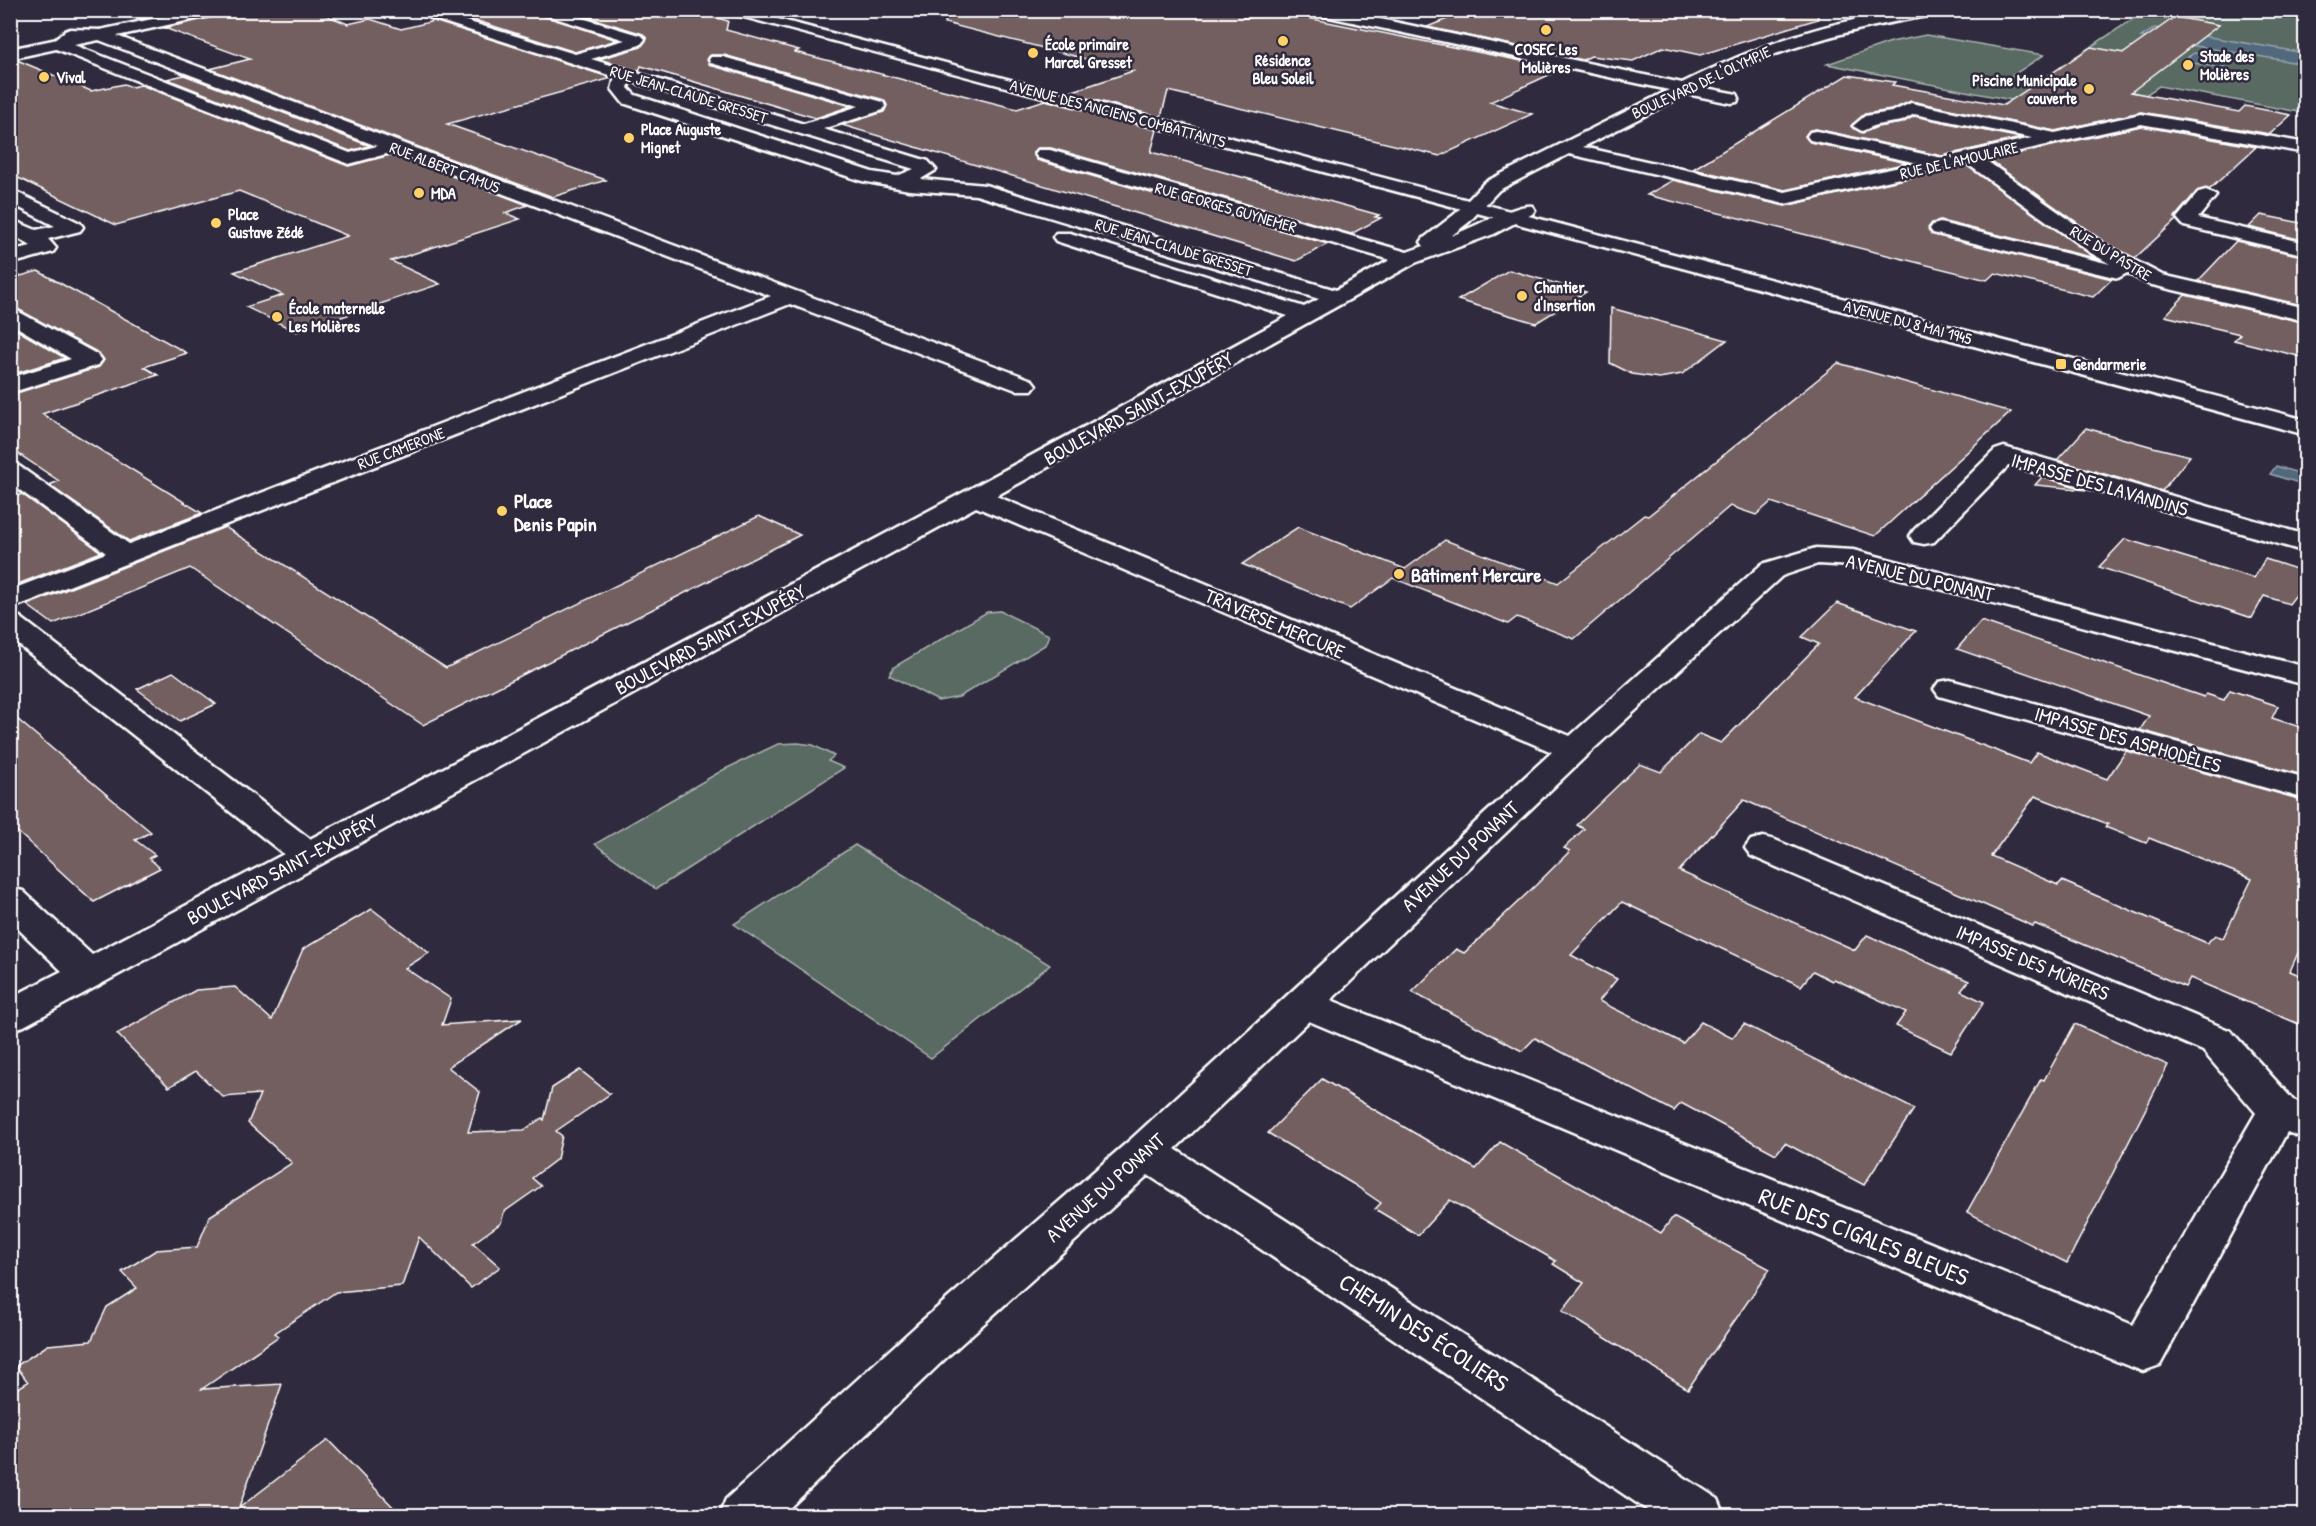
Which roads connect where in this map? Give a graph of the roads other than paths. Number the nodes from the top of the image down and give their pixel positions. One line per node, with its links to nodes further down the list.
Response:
1 (183, 10): 12 (street)
2 (218, 10): 11 (street)
3 (414, 10): 15 (street, RUE JEAN-CLAUDE GRESSET)
4 (537, 10): 15 (street)
5 (725, 10): 34 (street, AVENUE DES ANCIENS COMBATTANTS)
6 (761, 10): 34 (street, AVENUE DES ANCIENS COMBATTANTS)
7 (1315, 10): 10 (street)
8 (1358, 10): 10 (street)
9 (1939, 10): 18 (street, BOULEVARD DE L'OLYMPIE)
10 (1342, 16): 18 (street)
11 (101, 35): 12 (street); 24 (street, RUE ALBERT CAMUS)
12 (64, 39): 13 (street); 14 (street); 24 (street)
13 (10, 47)
14 (10, 54)
15 (575, 59): 17 (street, RUE JEAN-CLAUDE GRESSET)
16 (717, 60): 21 (street)
17 (622, 81): 21 (street, RUE JEAN-CLAUDE GRESSET); 30 (street, RUE JEAN-CLAUDE GRESSET)
18 (1684, 88): 19 (street); 25 (street, BOULEVARD DE L'OLYMPIE)
19 (1731, 98)
20 (1862, 126): 23 (street)
21 (802, 130): 30 (street, RUE JEAN-CLAUDE GRESSET)
22 (1816, 136): 29 (street)
23 (2059, 138): 26 (street, RUE DE L'AMOULAIRE); 28 (street, RUE DE L'AMOULAIRE)
24 (392, 147): 45 (street, RUE ALBERT CAMUS)
25 (1566, 148): 29 (street, RUE DE L'AMOULAIRE); 34 (street, BOULEVARD DE L'OLYMPIE)
26 (2306, 148)
27 (1044, 154): 43 (street, RUE GEORGES GUYNEMER)
28 (1970, 158): 29 (street, RUE DE L'AMOULAIRE); 44 (street, RUE DU PASTRE)
29 (1946, 163)
30 (892, 182): 33 (street, RUE JEAN-CLAUDE GRESSET)
31 (10, 195): 40 (street)
32 (2206, 196): 41 (street)
33 (1010, 197): 36 (street); 46 (street, RUE JEAN-CLAUDE GRESSET)
34 (1476, 202): 35 (street, AVENUE DES ANCIENS COMBATTANTS); 43 (street, BOULEVARD SAINT-EXUPÉRY)
35 (1518, 214): 43 (street, BOULEVARD SAINT-EXUPÉRY); 52 (street, AVENUE DU 8 MAI 1945); 53 (street, AVENUE DU 8 MAI 1945)
36 (1017, 222)
37 (10, 225): 40 (street)
38 (1039, 229): 48 (street)
39 (1940, 229): 44 (street)
40 (34, 237): 42 (street)
41 (2306, 249)
42 (10, 258)
43 (1408, 259): 46 (street, BOULEVARD SAINT-EXUPÉRY)
44 (2155, 280): 49 (street, RUE DU PASTRE)
45 (791, 296): 50 (street, RUE ALBERT CAMUS); 58 (street, RUE CAMERONE)
46 (1339, 298): 48 (street, BOULEVARD SAINT-EXUPÉRY)
47 (10, 313): 51 (street)
48 (1307, 315): 55 (street, BOULEVARD SAINT-EXUPÉRY)
49 (2306, 315)
50 (1024, 385)
51 (10, 386)
52 (2306, 414)
53 (2306, 428)
54 (10, 471): 58 (street)
55 (975, 497): 63 (street, TRAVERSE MERCURE); 66 (street, BOULEVARD SAINT-EXUPÉRY)
56 (1924, 536): 57 (street, IMPASSE DES LAVANDINS)
57 (2306, 544)
58 (127, 555): 59 (street, RUE CAMERONE)
59 (10, 600)
60 (10, 623): 66 (street)
61 (2306, 676): 63 (street, AVENUE DU PONANT)
62 (1950, 689): 64 (street, IMPASSE DES ASPHODÈLES)
63 (1574, 749): 69 (street, AVENUE DU PONANT)
64 (2306, 789)
65 (1763, 848): 71 (street, IMPASSE DES MÛRIERS)
66 (308, 855): 68 (street, BOULEVARD SAINT-EXUPÉRY)
67 (10, 900): 68 (street)
68 (88, 974): 70 (street, BOULEVARD SAINT-EXUPÉRY)
69 (1302, 1004): 71 (street, RUE DES CIGALES BLEUES); 72 (street, AVENUE DU PONANT)
70 (10, 1016)
71 (2292, 1117)
72 (1145, 1152): 73 (street, AVENUE DU PONANT); 74 (street, CHEMIN DES ÉCOLIERS)
73 (744, 1515)
74 (1700, 1515)

